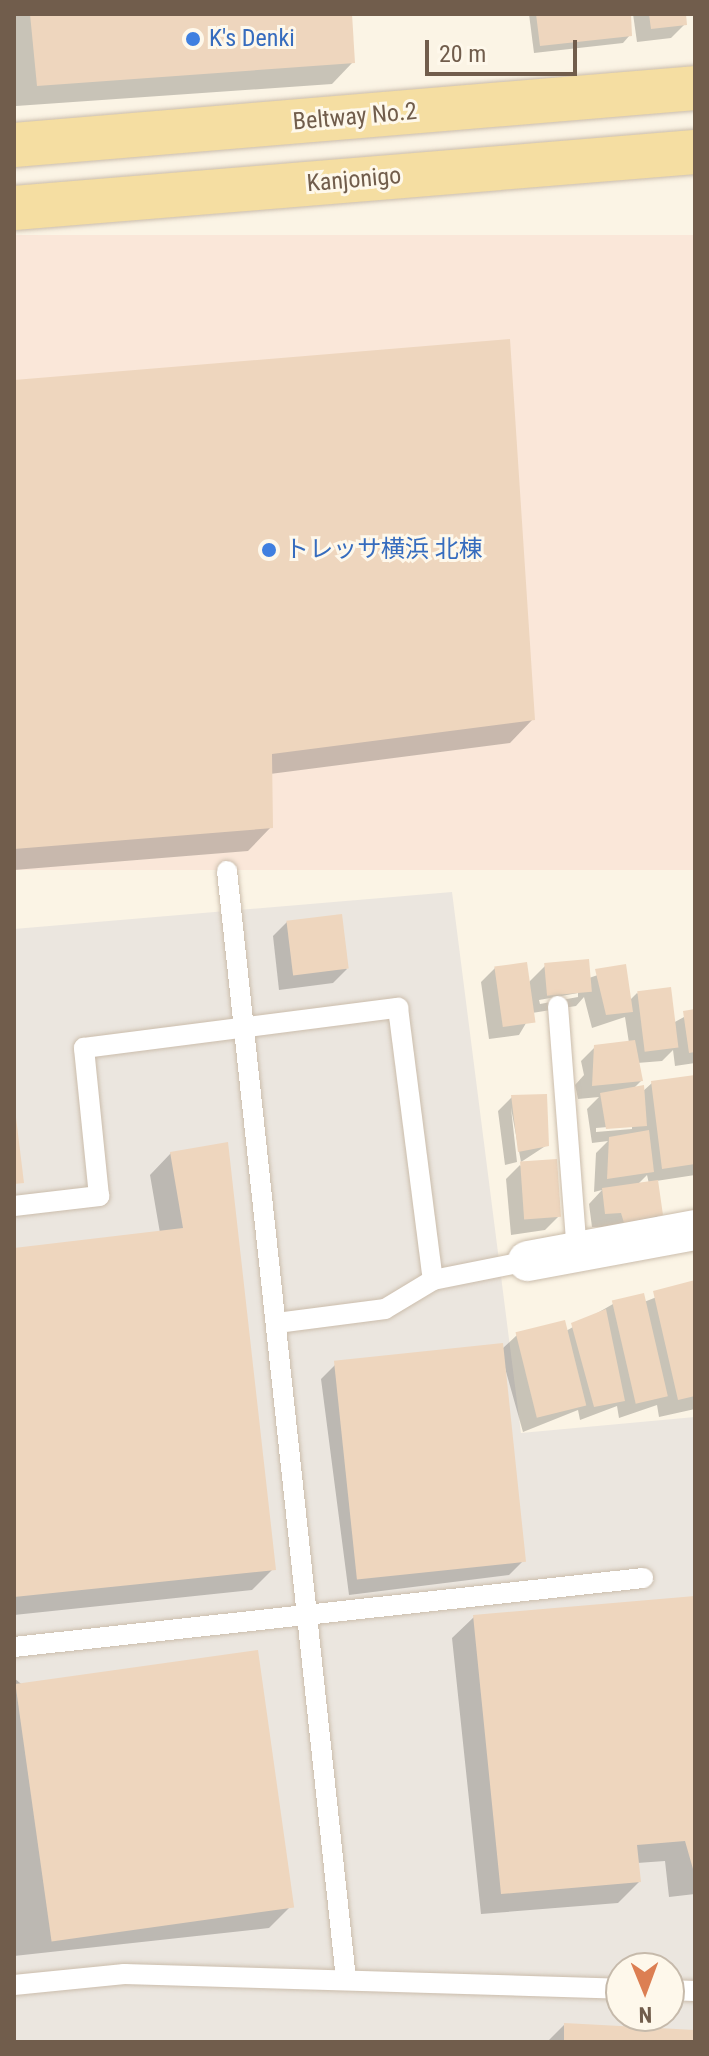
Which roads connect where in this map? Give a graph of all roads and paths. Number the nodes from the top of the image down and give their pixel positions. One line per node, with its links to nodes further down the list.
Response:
1 (695, 88): 2 (main road, Beltway No.2)
2 (14, 145)
3 (695, 152): 4 (main road, Kanjonigo)
4 (14, 208)
5 (227, 871): 7 (lane)
6 (558, 1006): 10 (lane)
7 (244, 1026): 8 (lane); 12 (lane); 13 (lane)
8 (14, 1206)
9 (695, 1230): 10 (street)
10 (577, 1251): 11 (street)
11 (528, 1261): 12 (lane)
12 (433, 1280): 13 (lane)
13 (277, 1323): 15 (lane)
14 (643, 1578): 15 (lane)
15 (309, 1614): 16 (lane); 17 (lane)
16 (14, 1647)
17 (346, 1979): 18 (lane); 19 (lane)
18 (14, 1985)
19 (605, 1988)

